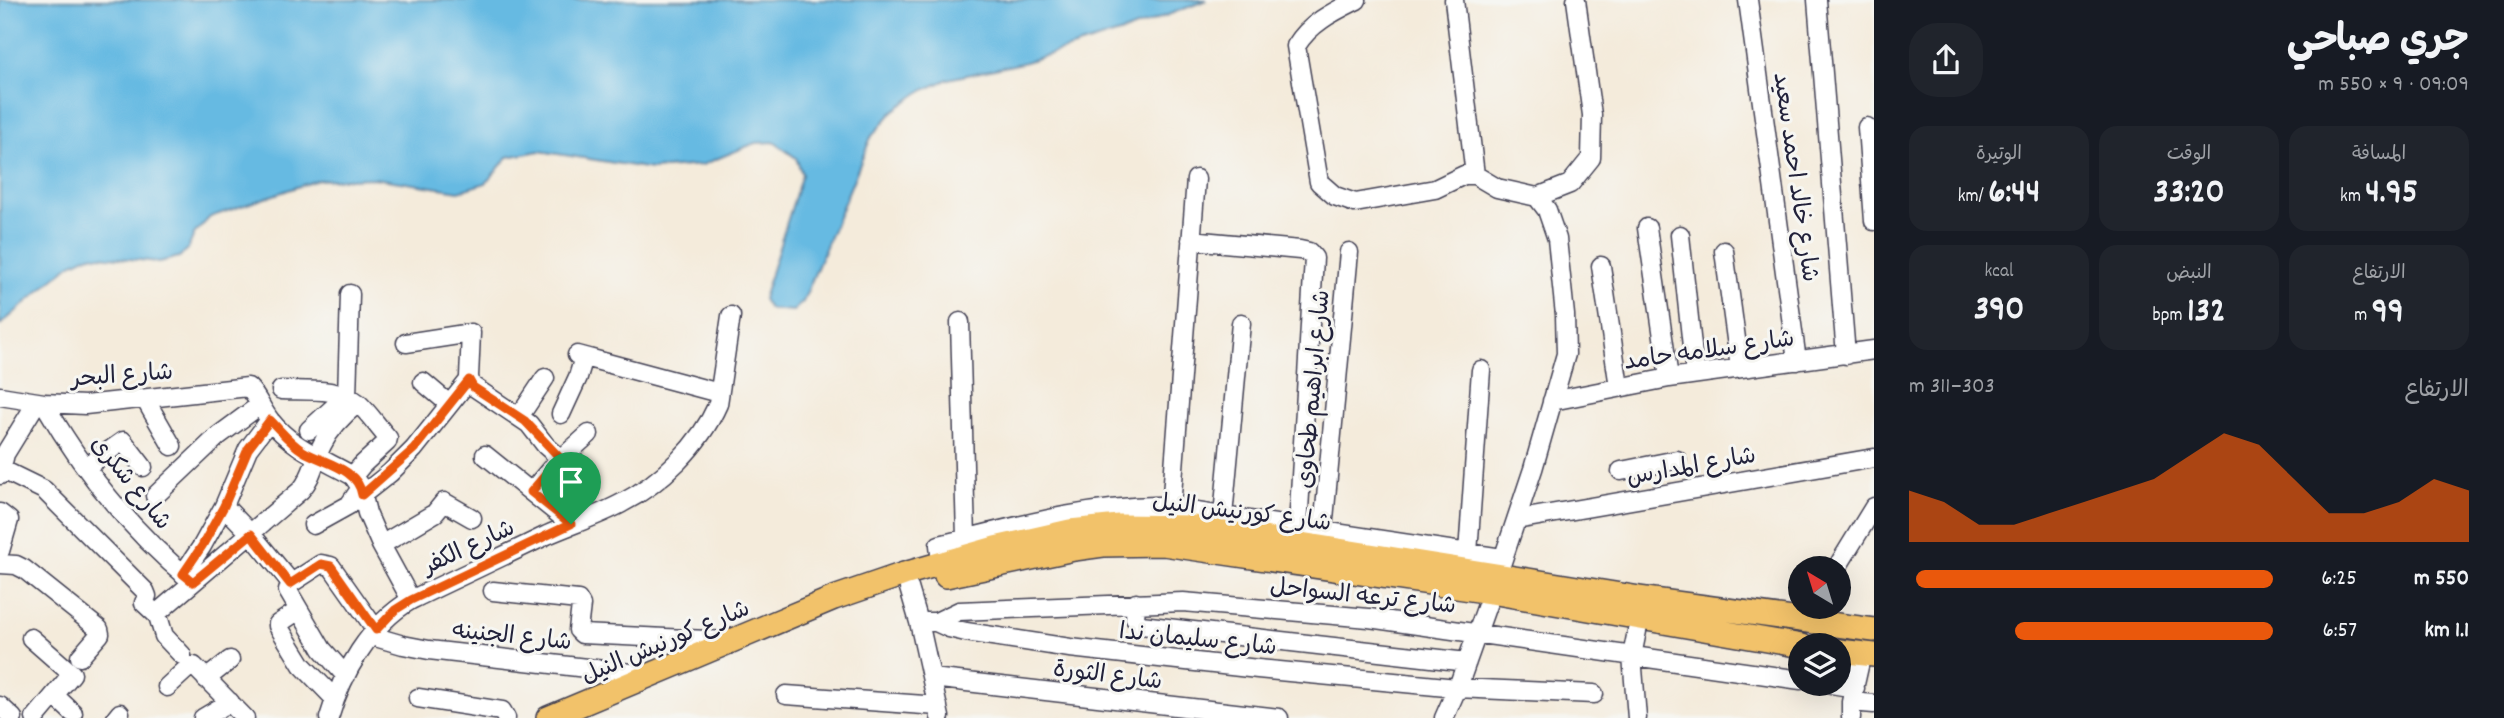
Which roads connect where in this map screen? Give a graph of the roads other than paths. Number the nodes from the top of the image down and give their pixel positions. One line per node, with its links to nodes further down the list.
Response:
1 (1357, 0): 7 (street)
2 (1454, 0): 7 (street)
3 (1576, 0): 9 (street)
4 (1748, 0): 24 (street, شارع خالد احمد سعيد)
5 (1817, 0): 23 (street)
6 (1867, 127): 10 (street)
7 (1475, 175): 9 (street)
8 (1196, 179): 13 (street)
9 (1542, 203): 38 (street)
10 (1874, 221)
11 (1647, 228): 28 (street)
12 (1680, 235): 27 (street)
13 (1191, 240): 63 (street); 70 (street)
14 (1724, 251): 25 (street)
15 (1349, 252): 71 (street, شارع ابراهيم طحاوى)
16 (1601, 267): 32 (street)
17 (350, 294): 37 (street)
18 (731, 317): 34 (street, شارع الكفر)
19 (960, 322): 73 (street)
20 (1241, 323): 65 (street)
21 (406, 343): 30 (street)
22 (1874, 350): 23 (street, شارع سلامه حامد)
23 (1846, 355): 24 (street, شارع سلامه حامد)
24 (1797, 361): 25 (street, شارع سلامه حامد)
25 (1740, 368): 27 (street, شارع سلامه حامد)
26 (1480, 370): 77 (street)
27 (1695, 374): 28 (street, شارع سلامه حامد)
28 (1669, 378): 32 (street, شارع سلامه حامد)
29 (545, 379): 43 (street)
30 (469, 380): 40 (street); 43 (street)
31 (423, 382): 40 (street)
32 (1619, 387): 38 (street, شارع سلامه حامد)
33 (281, 390): 37 (street)
34 (719, 393): 42 (street); 68 (street, شارع الكفر)
35 (0, 396): 39 (street, شارع البحر)
36 (145, 399): 39 (street, شارع البحر); 41 (street, شارع البحر); 47 (street)
37 (350, 399): 45 (street); 49 (street); 57 (street)
38 (1552, 401): 67 (street)
39 (41, 402): 53 (street, شارع شكرى); 55 (street)
40 (449, 404): 57 (street)
41 (260, 405): 44 (street); 59 (street)
42 (561, 414)
43 (519, 417): 51 (street)
44 (270, 420): 49 (street); 61 (street)
45 (309, 430)
46 (589, 434): 51 (street)
47 (172, 446)
48 (485, 455): 58 (street)
49 (317, 458): 57 (street); 72 (street)
50 (1874, 458): 60 (street, شارع المدارس)
51 (560, 460): 58 (street)
52 (1677, 460): 60 (street)
53 (86, 467): 54 (street); 82 (street, شارع شكرى)
54 (143, 467)
55 (1, 469): 56 (street); 90 (street)
56 (0, 475)
57 (359, 486): 69 (street); 75 (street)
58 (531, 492): 68 (street)
59 (155, 496)
60 (1637, 499): 67 (street, شارع المدارس)
61 (224, 506): 72 (street); 82 (street)
62 (1874, 507): 78 (street)
63 (1171, 508): 65 (street); 73 (street)
64 (0, 513): 76 (street)
65 (1223, 516): 70 (street)
66 (472, 517): 75 (street)
67 (1516, 520): 81 (street)
68 (578, 522): 86 (street, شارع الكفر)
69 (313, 525)
70 (1298, 527): 71 (street)
71 (1323, 530): 77 (street)
72 (251, 534): 82 (street); 83 (street)
73 (966, 538): 79 (street)
74 (1072, 540): 79 (main road, شارع كورنيش النيل); 81 (main road, شارع كورنيش النيل); 84 (main road, شارع كورنيش النيل)
75 (381, 545): 86 (street)
76 (0, 551)
77 (1468, 552): 81 (street)
78 (1844, 556)
79 (941, 562): 98 (main road, شارع كورنيش النيل)
80 (0, 564): 103 (street)
81 (1497, 575): 89 (main road, شارع كورنيش النيل); 91 (main road, شارع كورنيش النيل); 96 (street)
82 (188, 578): 90 (street)
83 (290, 584): 88 (street); 95 (street)
84 (909, 588): 93 (street); 129 (main road, شارع كورنيش النيل)
85 (493, 592): 98 (street)
86 (411, 600): 95 (street, شارع الكفر)
87 (1136, 603): 93 (street, شارع ترعه السواحل); 96 (street, شارع ترعه السواحل); 105 (street)
88 (299, 610): 107 (street); 117 (street)
89 (1788, 612)
90 (156, 614): 101 (street)
91 (1640, 616): 99 (main road, شارع كورنيش النيل); 102 (street)
92 (1833, 620): 94 (main road, شارع كورنيش النيل)
93 (928, 622): 108 (street); 112 (street, شارع سليمان ندا)
94 (1874, 630)
95 (374, 633): 106 (street, شارع الجنينه); 107 (street, شارع الكفر)
96 (1477, 633): 102 (street, شارع ترعه السواحل); 105 (street)
97 (31, 638): 115 (street)
98 (731, 642): 106 (main road, شارع كورنيش النيل)
99 (1788, 643)
100 (1858, 653): 119 (street)
101 (182, 655)
102 (1632, 656): 109 (street, شارع ترعه السواحل); 132 (street)
103 (80, 657)
104 (230, 660): 110 (street)
105 (1467, 662): 112 (street)
106 (648, 675): 128 (main road, شارع كورنيش النيل)
107 (346, 676): 117 (street, شارع الكفر)
108 (932, 678): 121 (street); 130 (street, شارع الثورة)
109 (1788, 678)
110 (206, 679): 111 (street); 118 (street)
111 (167, 687)
112 (1457, 688): 113 (street, شارع سليمان ندا); 131 (street)
113 (1594, 694)
114 (786, 695): 121 (street)
115 (55, 696): 122 (street); 123 (street)
116 (418, 698): 127 (street)
117 (335, 699): 126 (street, شارع الكفر)
118 (230, 702): 124 (street); 125 (street)
119 (1852, 703): 120 (street)
120 (1874, 704)
121 (939, 712)
122 (73, 713)
123 (35, 718)
124 (203, 718)
125 (245, 718)
126 (329, 718)
127 (506, 718)
128 (548, 718)
129 (578, 718)
130 (1279, 718)
131 (1444, 718)
132 (1637, 718)

